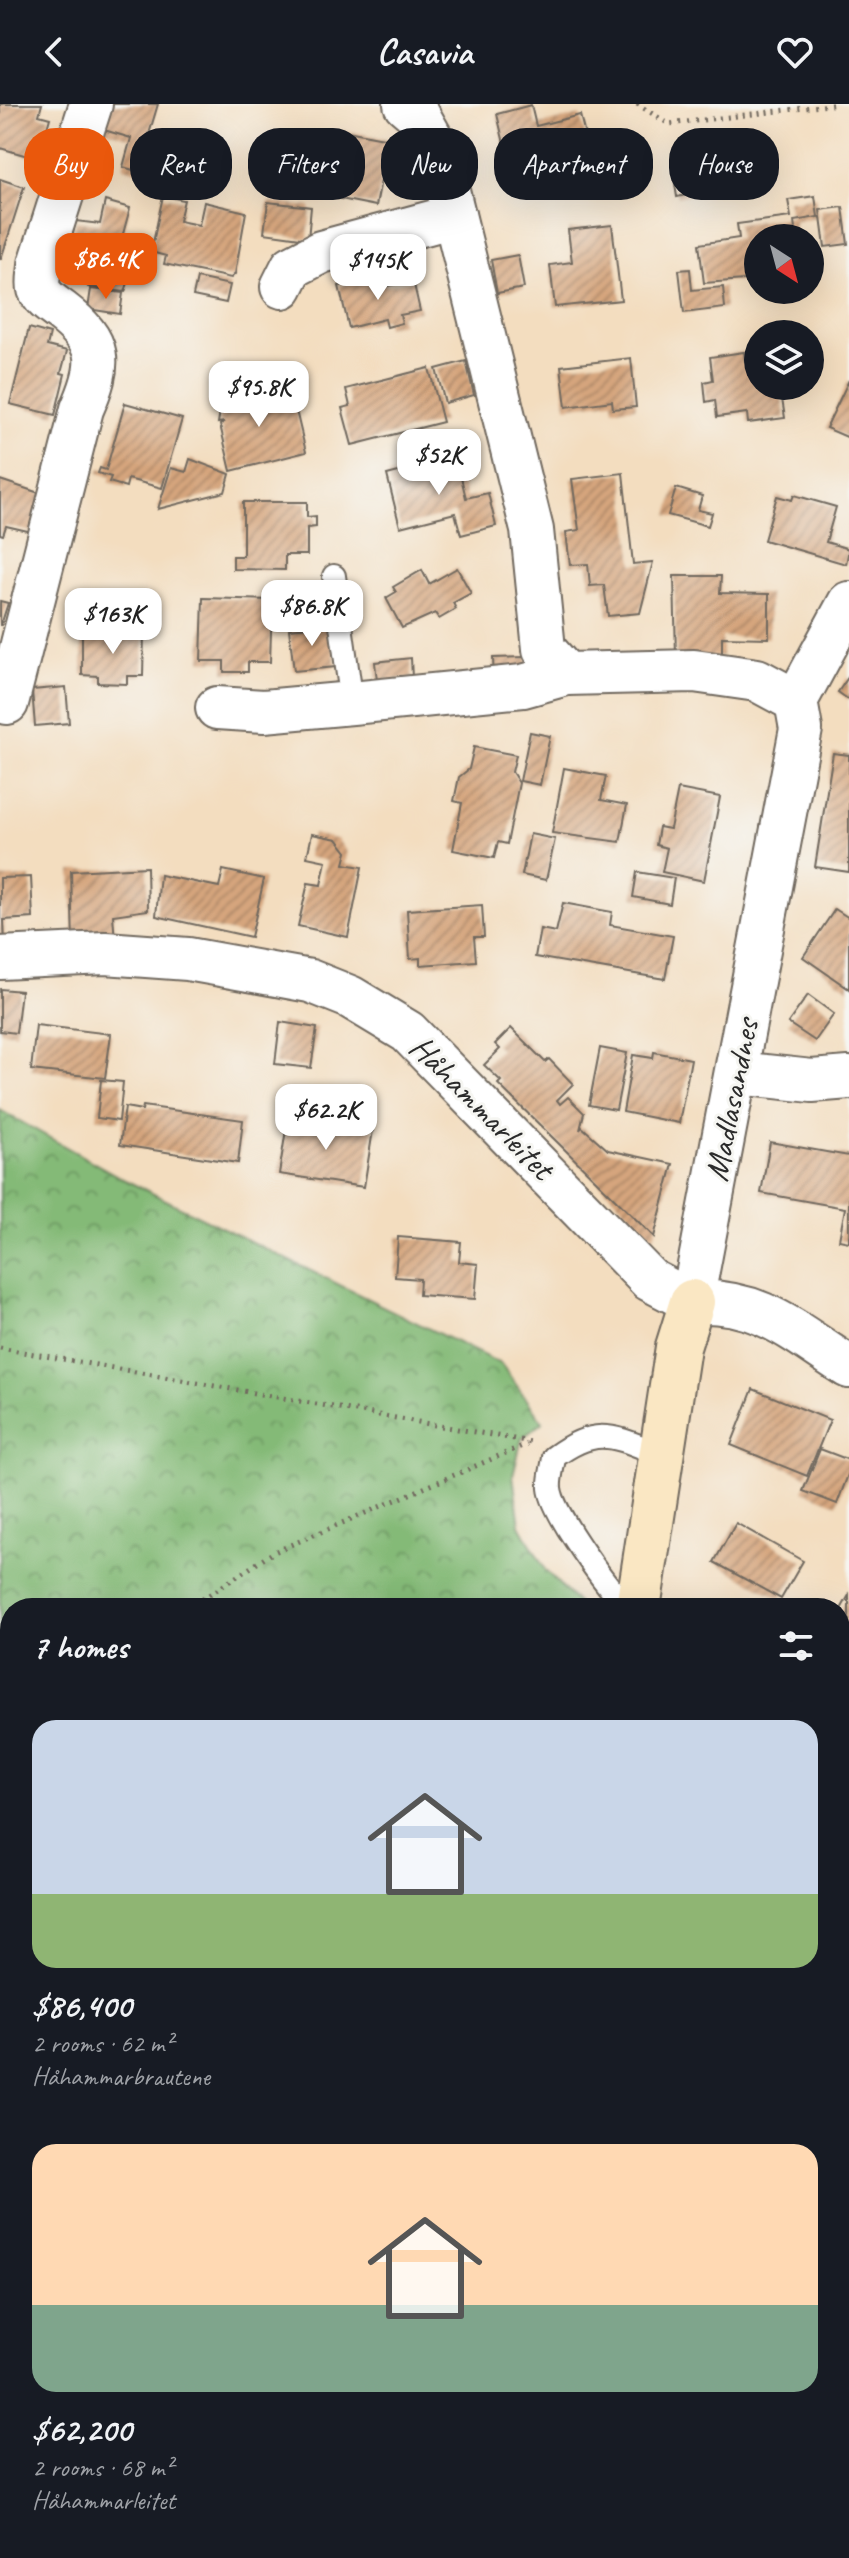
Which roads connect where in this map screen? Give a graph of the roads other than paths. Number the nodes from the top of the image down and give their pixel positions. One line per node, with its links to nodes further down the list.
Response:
1 (91, 104): 9 (street)
2 (405, 104): 3 (street)
3 (454, 216): 4 (street); 7 (street)
4 (282, 287)
5 (334, 576): 10 (lane)
6 (849, 603): 8 (street)
7 (566, 674): 8 (street); 10 (street)
8 (796, 701): 13 (street, Madlasandnes)
9 (7, 703)
10 (352, 703): 11 (street)
11 (217, 708)
12 (0, 958): 15 (street, Håhammarleitet)
13 (738, 1073): 14 (street); 15 (street, Madlasandnes)
14 (849, 1078)
15 (692, 1302): 16 (street); 17 (street, Madlasandnes)
16 (849, 1367)
17 (662, 1455): 18 (lane); 19 (street, Madlasandnes)
18 (617, 1598)
19 (640, 1598)

